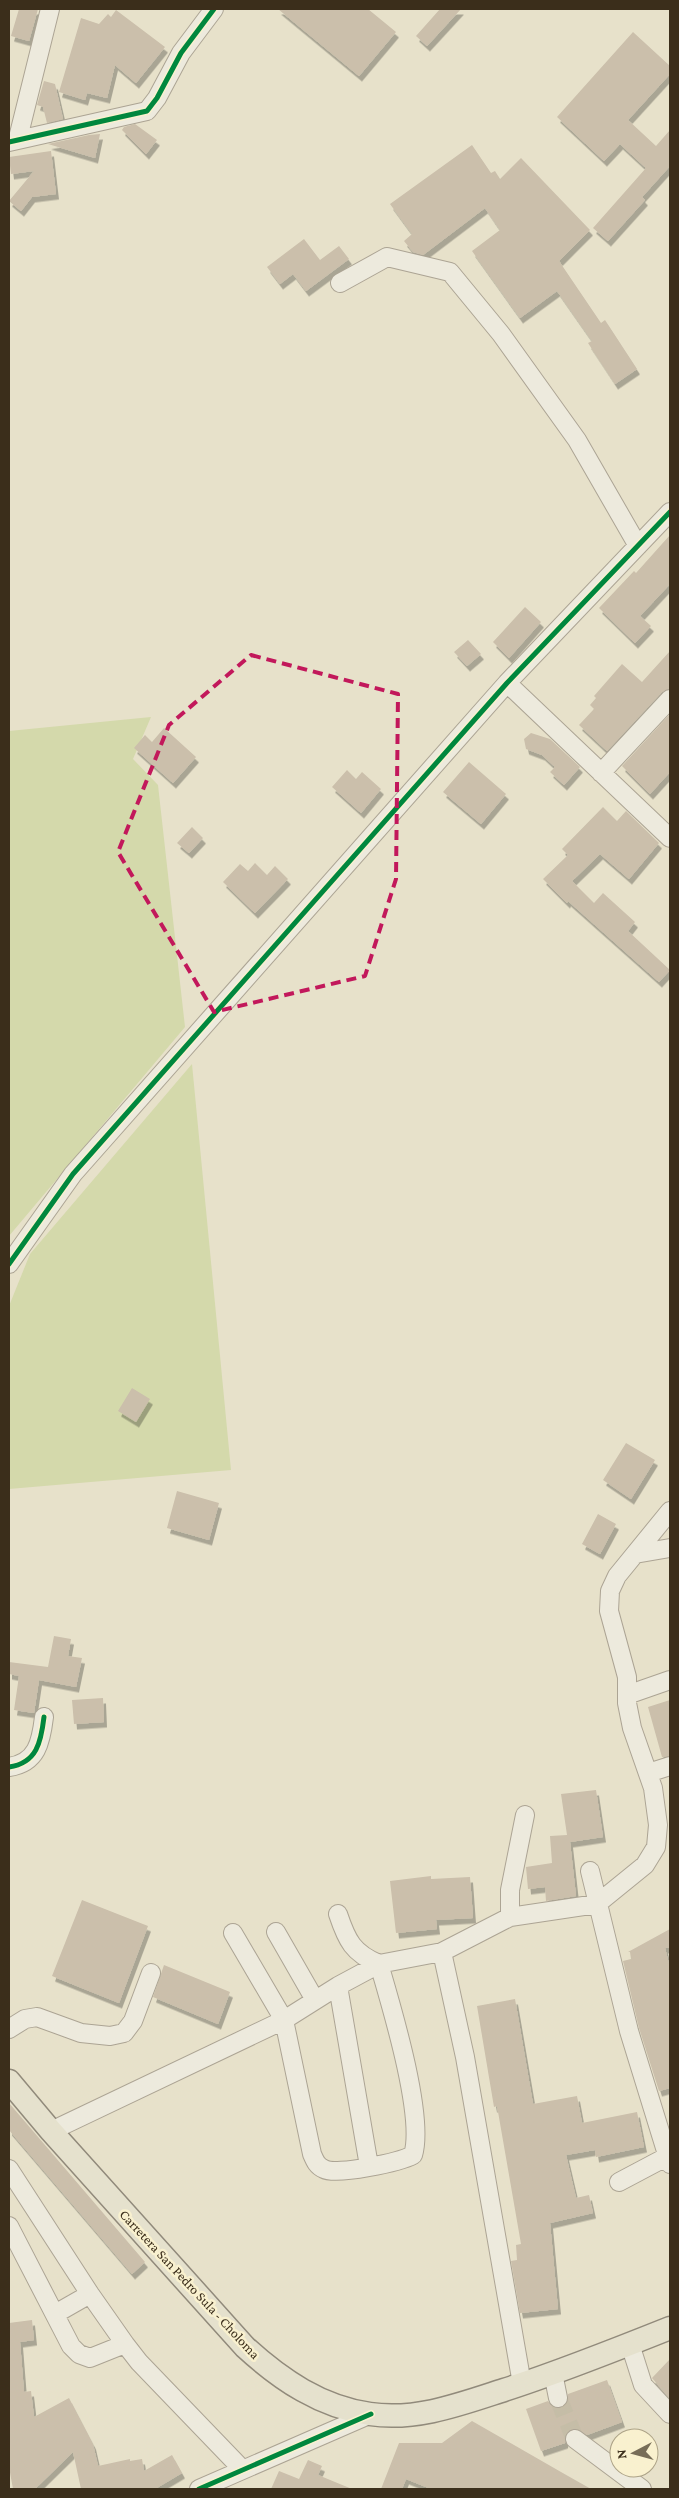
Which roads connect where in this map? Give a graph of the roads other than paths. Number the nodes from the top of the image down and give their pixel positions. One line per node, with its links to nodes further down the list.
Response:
1 (50, 9): 3 (street)
2 (214, 9): 3 (street)
3 (13, 140)
4 (340, 283): 6 (street)
5 (669, 516): 6 (street)
6 (638, 546): 7 (street)
7 (507, 683): 9 (street); 11 (street)
8 (670, 699): 9 (street)
9 (601, 773): 10 (street)
10 (670, 838)
11 (9, 1264)
12 (670, 1511): 14 (street)
13 (670, 1548): 14 (street)
14 (635, 1554): 16 (street)
15 (670, 1680): 16 (street)
16 (627, 1695): 20 (street)
17 (44, 1717): 19 (street)
18 (670, 1766): 20 (street)
19 (9, 1767)
20 (648, 1773): 23 (street)
21 (525, 1815): 25 (street)
22 (590, 1871): 23 (street)
23 (597, 1904): 25 (street); 37 (street)
24 (338, 1914): 29 (street)
25 (510, 1917): 28 (street)
26 (276, 1932): 32 (street)
27 (233, 1933): 33 (street)
28 (442, 1952): 29 (street); 48 (street)
29 (379, 1964): 31 (street); 38 (street)
30 (151, 1972): 34 (street)
31 (338, 1986): 32 (street); 38 (street)
32 (315, 2000): 33 (street)
33 (284, 2020): 36 (street); 38 (street)
34 (9, 2029)
35 (9, 2080): 36 (main road, Carretera San Pedro Sula - Choloma)
36 (51, 2131): 50 (main road, Carretera San Pedro Sula - Choloma)
37 (669, 2159): 40 (street)
38 (369, 2166)
39 (9, 2169): 42 (street)
40 (619, 2182)
41 (9, 2226): 43 (street)
42 (90, 2294): 43 (street); 45 (street)
43 (55, 2314): 45 (street)
44 (670, 2328): 46 (main road, Carretera San Pedro Sula - Choloma)
45 (125, 2344): 53 (street)
46 (630, 2344): 47 (main road, Carretera San Pedro Sula - Choloma); 51 (street)
47 (553, 2373): 48 (main road, Carretera San Pedro Sula - Choloma); 49 (street)
48 (522, 2384): 50 (main road, Carretera San Pedro Sula - Choloma)
49 (558, 2398)
50 (371, 2414): 53 (street)
51 (670, 2414)
52 (574, 2439): 55 (street)
53 (242, 2469): 54 (street)
54 (199, 2489)
55 (642, 2489)

